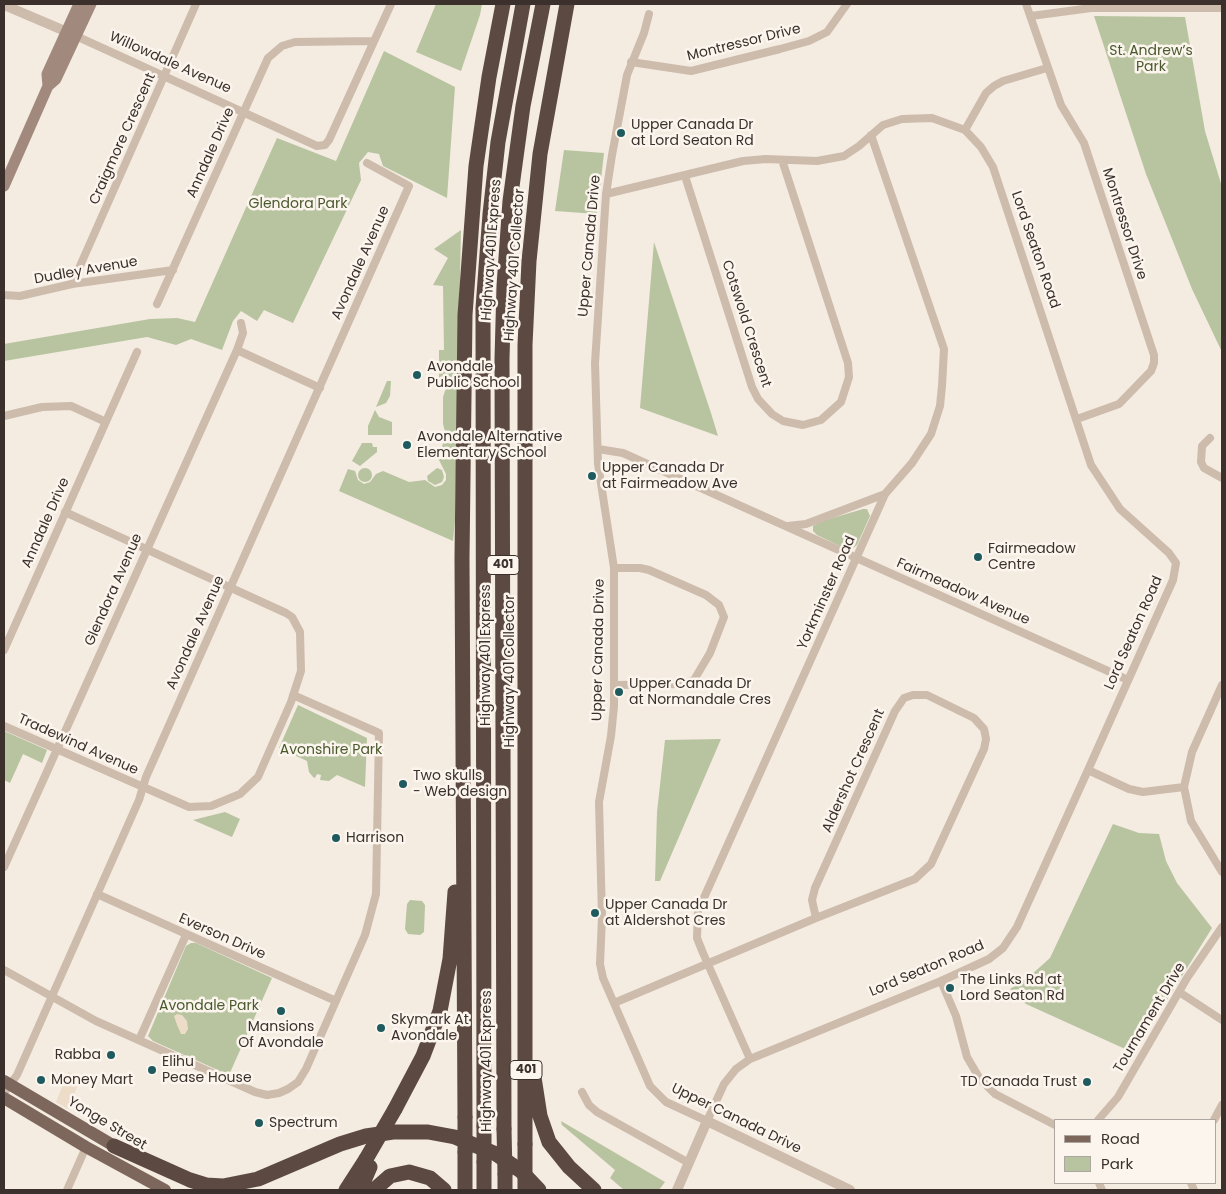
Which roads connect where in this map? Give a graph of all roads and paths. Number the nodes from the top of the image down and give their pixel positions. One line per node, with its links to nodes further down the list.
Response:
1 (4, 4): 16 (street, Willowdale Avenue)
2 (79, 4): 16 (main road)
3 (91, 4): 16 (main road)
4 (196, 4): 20 (street, Craigmore Crescent)
5 (391, 4): 17 (street)
6 (504, 4): 50 (highway)
7 (523, 4): 98 (highway, Highway 401 Express / 401, bridge)
8 (543, 4): 99 (highway, Highway 401 Express / 401, bridge)
9 (567, 4): 72 (highway, Highway 401 Collector / 401)
10 (847, 4): 18 (street, Montressor Drive)
11 (1026, 4): 15 (street, Montressor Drive)
12 (1133, 6): 13 (street); 15 (street)
13 (1222, 8)
14 (649, 14): 18 (street, Upper Canada Drive)
15 (1031, 16): 19 (street, Montressor Drive)
16 (71, 34): 20 (street, Willowdale Avenue); 27 (main road)
17 (373, 41): 21 (street, Anndale Drive); 21 (street, Willowdale Avenue)
18 (631, 62): 28 (street, Upper Canada Drive)
19 (1047, 68): 22 (street); 38 (street, Montressor Drive)
20 (166, 76): 21 (street, Willowdale Avenue); 30 (street, Craigmore Crescent)
21 (244, 111): 29 (street, Anndale Drive)
22 (965, 130): 23 (street, Lord Seaton Road); 38 (street, Lord Seaton Road)
23 (871, 135): 24 (street, Lord Seaton Road); 43 (street, Yorkminster Road)
24 (782, 160): 26 (street, Lord Seaton Road); 26 (street, Cotswold Crescent)
25 (367, 163): 36 (street, Avondale Avenue)
26 (685, 176): 28 (street, Lord Seaton Road)
27 (4, 186)
28 (606, 194): 41 (street, Upper Canada Drive)
29 (173, 270): 30 (street, Dudley Avenue); 32 (street, Anndale Drive)
30 (72, 284): 31 (street, Dudley Avenue)
31 (4, 295)
32 (157, 304)
33 (242, 324): 34 (street, Glendora Avenue)
34 (237, 350): 36 (street); 46 (street, Glendora Avenue)
35 (136, 352): 39 (street, Anndale Drive)
36 (320, 388): 49 (street, Avondale Avenue)
37 (4, 416): 39 (street)
38 (1077, 419): 52 (street, Lord Seaton Road)
39 (106, 422): 44 (street, Anndale Drive)
40 (1210, 438): 42 (street)
41 (598, 449): 45 (street, Fairmeadow Avenue); 48 (street, Upper Canada Drive)
42 (1222, 478)
43 (885, 494): 45 (street); 47 (street, Yorkminster Road)
44 (65, 512): 46 (street, Tradewind Avenue); 51 (street, Anndale Drive)
45 (787, 526): 47 (street, Fairmeadow Avenue)
46 (146, 550): 49 (street, Tradewind Avenue); 58 (street, Glendora Avenue)
47 (856, 557): 52 (street, Fairmeadow Avenue); 68 (street, Yorkminster Road)
48 (614, 568): 53 (street, Upper Canada Drive); 53 (street)
49 (230, 587): 55 (street, Tradewind Avenue); 61 (street, Avondale Avenue)
50 (464, 629): 88 (highway, bridge); 97 (highway, bridge)
51 (4, 650)
52 (1128, 680): 59 (street, Lord Seaton Road)
53 (615, 685): 75 (street, Upper Canada Drive)
54 (1222, 685): 56 (street)
55 (293, 695): 61 (street, Tradewind Avenue); 74 (street)
56 (1219, 702): 60 (street)
57 (4, 726): 58 (street, Tradewind Avenue)
58 (57, 750): 61 (street, Tradewind Avenue); 62 (street, Glendora Avenue)
59 (1088, 770): 60 (street); 70 (street, Lord Seaton Road)
60 (1184, 787): 63 (street)
61 (143, 788): 64 (street, Avondale Avenue)
62 (4, 867)
63 (1222, 872)
64 (97, 894): 67 (street, Everson Drive); 73 (street, Avondale Avenue)
65 (816, 918): 65 (street, Aldershot Crescent); 68 (street, Aldershot Crescent)
66 (1222, 926): 71 (street, Tournament Drive)
67 (186, 935): 74 (street, Everson Drive); 77 (street)
68 (707, 964): 75 (street, Aldershot Crescent); 78 (street, Yorkminster Road)
69 (4, 970): 73 (street)
70 (941, 981): 78 (street, Lord Seaton Road); 85 (street)
71 (1179, 992): 76 (street); 82 (street, Tournament Drive)
72 (527, 995): 100 (highway, Highway 401 Collector / 401, bridge); 102 (highway)
73 (51, 997): 77 (street); 79 (street, Avondale Avenue)
74 (336, 1001): 77 (street)
75 (614, 1003): 84 (street, Upper Canada Drive)
76 (1222, 1020)
77 (139, 1040)
78 (750, 1059): 84 (street, Lord Seaton Road)
79 (5, 1089): 86 (main road, Yonge Street); 87 (main road, Yonge Street)
80 (582, 1092): 89 (street)
81 (1222, 1105): 83 (street)
82 (1099, 1119)
83 (1215, 1119)
84 (707, 1121): 89 (street, Lord Seaton Road); 104 (street, Upper Canada Drive)
85 (1054, 1124)
86 (114, 1146): 92 (main road, Yonge Street); 101 (highway)
87 (86, 1147): 90 (street); 91 (main road, Yonge Street)
88 (369, 1160): 93 (highway); 94 (highway)
89 (689, 1163): 103 (street, Lord Seaton Road)
90 (67, 1190)
91 (165, 1190)
92 (196, 1190)
93 (346, 1190)
94 (360, 1190)
95 (374, 1190): 96 (highway)
96 (444, 1190)
97 (465, 1190)
98 (484, 1190)
99 (505, 1190)
100 (526, 1190)
101 (539, 1190)
102 (594, 1190)
103 (677, 1190)
104 (850, 1190)

